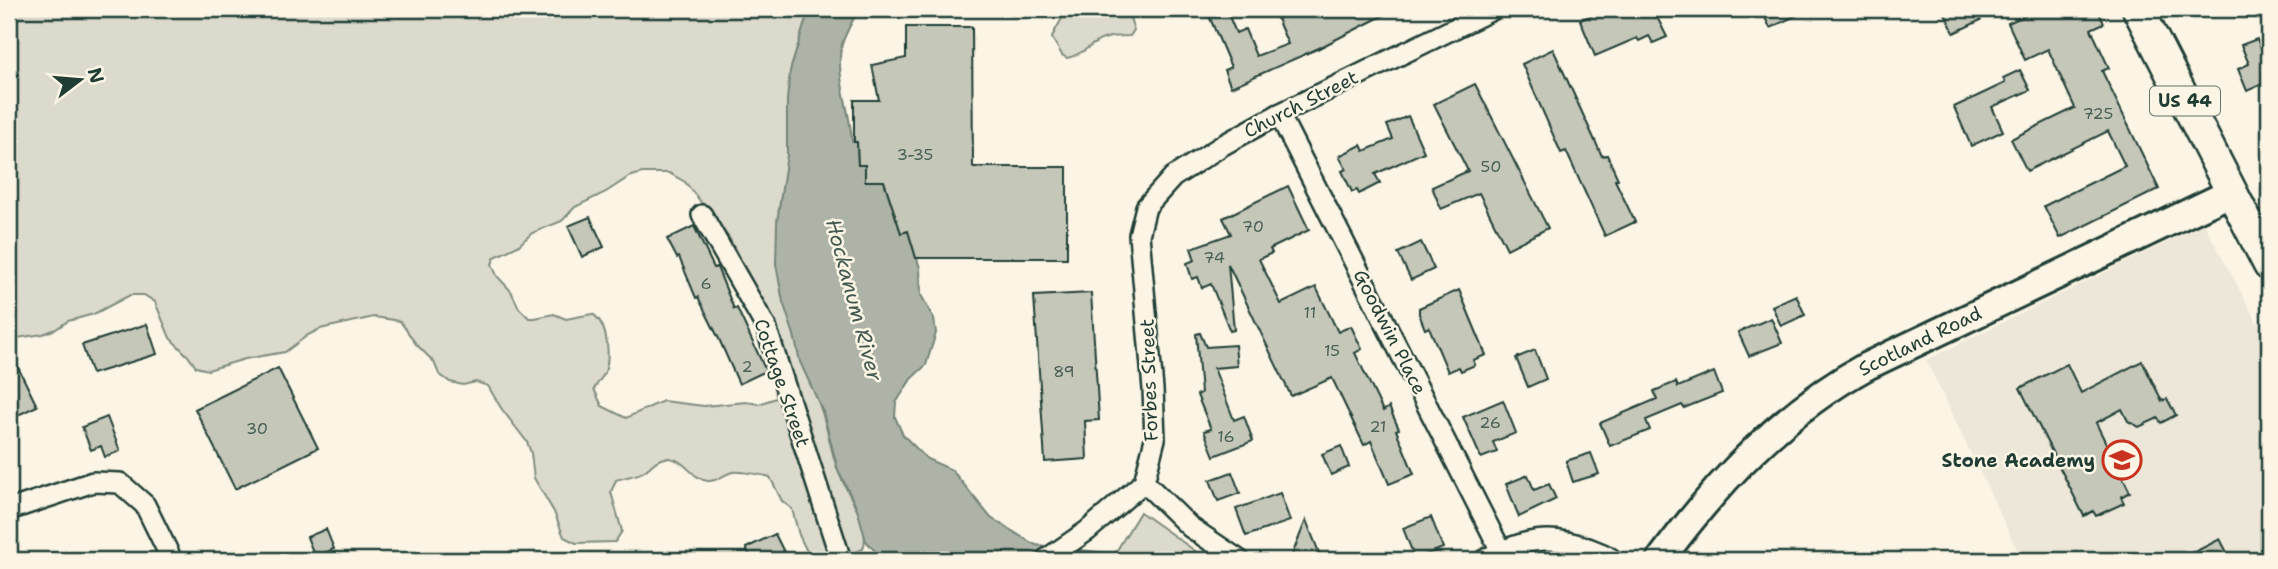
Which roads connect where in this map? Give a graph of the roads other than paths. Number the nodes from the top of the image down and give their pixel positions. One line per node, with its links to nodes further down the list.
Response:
1 (1494, 9): 3 (street, Church Street)
2 (2138, 9): 4 (main road, US 44)
3 (1279, 114): 6 (street, Church Street); 10 (street, Goodwin Place)
4 (2232, 192): 7 (main road, US 44); 16 (main road, Scotland Road)
5 (702, 215): 12 (street, Cottage Street)
6 (1139, 235): 8 (street, Forbes Street)
7 (2267, 254)
8 (1144, 482): 13 (street); 14 (street)
9 (9, 510): 11 (street)
10 (1492, 556): 15 (street)
11 (172, 560)
12 (841, 560)
13 (1045, 560)
14 (1239, 560)
15 (1613, 560)
16 (1660, 560)

